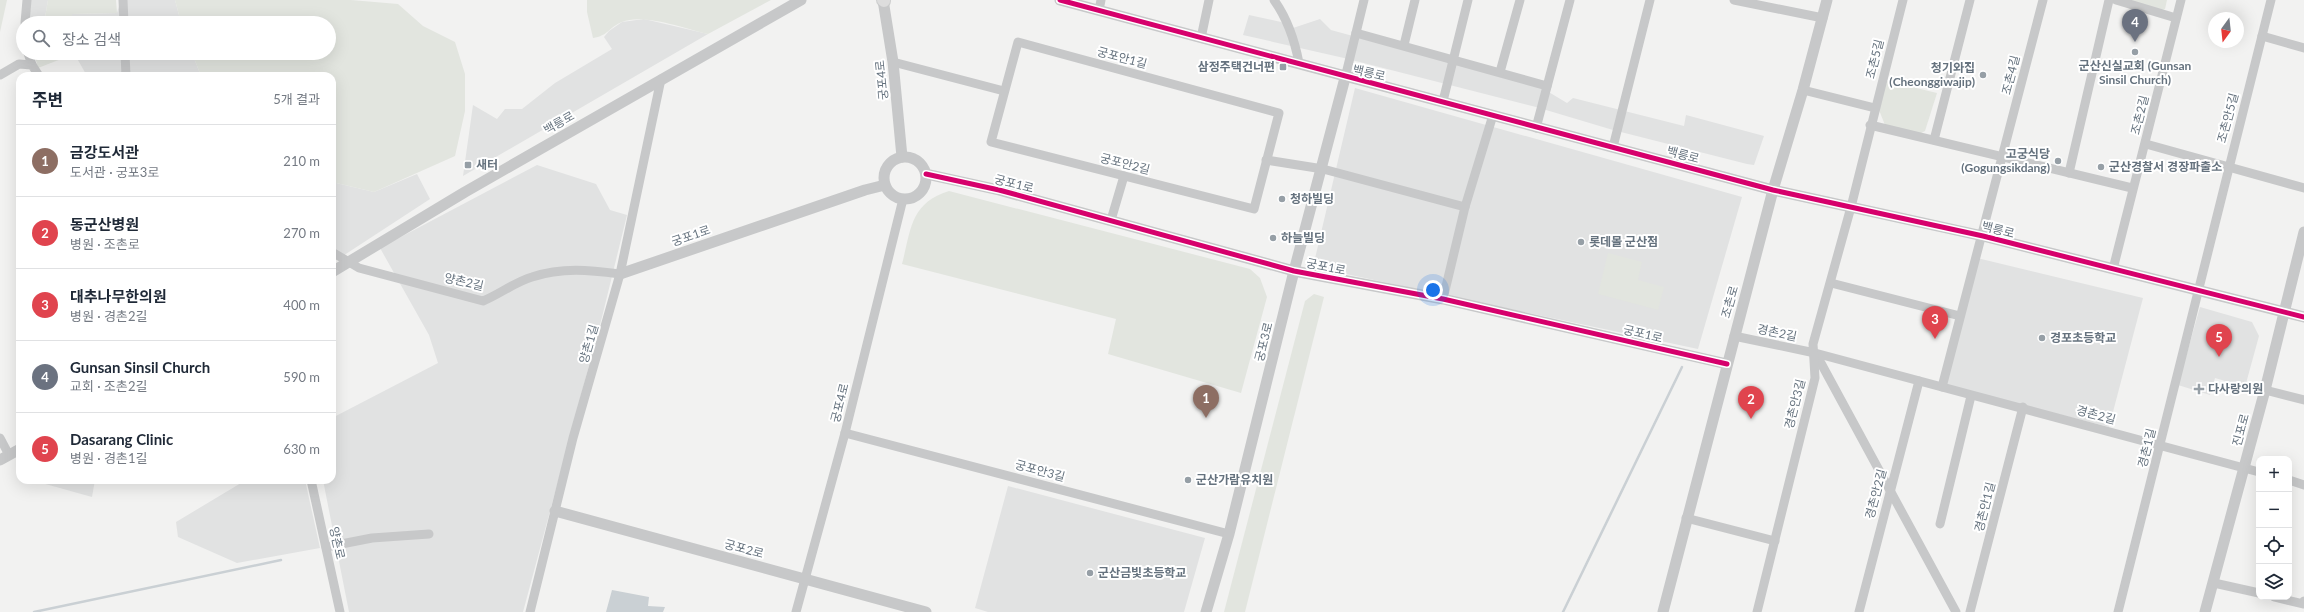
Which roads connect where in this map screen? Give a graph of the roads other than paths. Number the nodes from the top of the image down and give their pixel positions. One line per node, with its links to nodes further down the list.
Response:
1 (27, 0): 24 (street)
2 (123, 0): 25 (street)
3 (802, 0): 44 (street, 백릉로)
4 (883, 0): 36 (street, 궁포4로)
5 (1060, 0): 23 (street, 백릉로)
6 (1209, 0): 30 (street)
7 (1274, 0): 37 (street)
8 (1364, 0): 28 (street)
9 (1415, 0): 31 (street)
10 (1468, 0): 33 (street)
11 (1520, 0): 41 (street)
12 (1570, 0): 45 (street)
13 (1650, 0): 55 (street)
14 (1734, 0): 26 (street)
15 (1827, 0): 26 (street, 조촌로)
16 (1903, 0): 49 (street, 조촌5길)
17 (1970, 0): 53 (street)
18 (2043, 0): 57 (street, 조촌4길)
19 (2109, 0): 61 (street)
20 (2116, 0): 27 (street)
21 (2181, 0): 27 (street, 조촌2길)
22 (2271, 0): 29 (street, 조촌안5길)
23 (1100, 5): 30 (street, 백릉로)
24 (26, 16)
25 (124, 16)
26 (1823, 18): 46 (street, 조촌로)
27 (2176, 18): 54 (street, 조촌2길)
28 (1356, 33): 31 (street); 43 (street)
29 (2262, 36): 32 (street); 59 (street, 조촌안5길)
30 (1201, 38): 37 (street, 백릉로)
31 (1404, 45): 33 (street)
32 (2304, 48)
33 (1453, 59): 41 (street); 48 (street)
34 (30, 60): 38 (street)
35 (125, 60): 40 (street)
36 (894, 62): 47 (street); 56 (street, 궁포4로)
37 (1299, 63): 43 (street, 백릉로)
38 (32, 65): 39 (street); 42 (street)
39 (36, 72)
40 (126, 72)
41 (1500, 72): 45 (street)
42 (0, 75)
43 (1345, 78): 48 (street, 백릉로); 60 (street, 궁포3로)
44 (661, 79): 75 (street, 백릉로); 79 (street, 양촌1길)
45 (1548, 86): 52 (street)
46 (1803, 90): 49 (street); 67 (street, 조촌로)
47 (1004, 91): 58 (street, 궁포안1길); 63 (street, 궁포안2길)
48 (1443, 101): 50 (street, 백릉로)
49 (1875, 108): 51 (street, 조촌5길)
50 (1493, 115): 52 (street, 백릉로); 69 (street)
51 (1870, 125): 53 (street); 70 (street, 조촌5길)
52 (1536, 128): 55 (street, 백릉로)
53 (1934, 140): 57 (street)
54 (2146, 144): 59 (street); 65 (street, 조촌2길)
55 (1613, 147): 67 (street, 백릉로)
56 (902, 157): 62 (street); 64 (street)
57 (2004, 157): 61 (street); 73 (street, 조촌4길)
58 (1266, 160): 60 (street); 63 (street, 궁포안2길)
59 (2227, 168): 66 (street); 81 (street, 조촌안5길)
60 (1322, 169): 69 (street); 78 (street, 궁포3로)
61 (2069, 173): 65 (street)
62 (926, 174): 68 (street); 71 (street, 궁포1로)
63 (1124, 176): 71 (street)
64 (885, 185): 68 (street); 79 (street, 궁포1로)
65 (2132, 188): 77 (street, 조촌2길)
66 (2304, 188)
67 (1773, 190): 70 (street, 백릉로); 86 (street, 조촌로)
68 (903, 199): 95 (street, 궁포4로)
69 (1465, 207): 82 (street)
70 (1851, 207): 73 (street, 백릉로); 80 (street)
71 (1111, 220): 78 (street, 궁포1로)
72 (2304, 232): 83 (street, 진포로)
73 (1983, 236): 77 (street, 백릉로); 84 (street, 백릉로)
74 (336, 254): 75 (street, 양촌2길)
75 (348, 262): 76 (street, 백릉로); 79 (street, 양촌2길)
76 (336, 270)
77 (2113, 270): 81 (street, 백릉로)
78 (1294, 271): 82 (street, 궁포1로); 110 (street, 궁포3로)
79 (620, 274): 106 (street, 양촌1길)
80 (1831, 283): 84 (street); 87 (street, 경촌2길)
81 (2199, 289): 83 (street, 백릉로); 97 (street, 경촌1길)
82 (1444, 299): 88 (street, 궁포1로)
83 (2285, 312): 85 (street, 백릉로); 91 (street, 진포로)
84 (1960, 316): 90 (street)
85 (2304, 317)
86 (1734, 336): 87 (street, 경촌2길); 88 (street, 조촌로)
87 (1815, 353): 89 (street, 경촌2길); 105 (street); 111 (street, 경촌안3길)
88 (1727, 364): 107 (street, 조촌로)
89 (1919, 381): 90 (street, 경촌2길); 105 (street, 경촌안2길)
90 (1942, 387): 92 (street, 경촌2길)
91 (2265, 390): 93 (street); 100 (street, 진포로)
92 (1971, 396): 94 (street, 경촌2길); 108 (street)
93 (2304, 400)
94 (2023, 407): 97 (street, 경촌2길); 127 (street, 경촌안1길)
95 (845, 434): 110 (street, 궁포안3길); 113 (street, 궁포4로)
96 (0, 438): 99 (street)
97 (2160, 445): 100 (street, 경촌2길); 128 (street, 경촌1길)
98 (16, 451): 99 (street)
99 (5, 458)
100 (2244, 468): 101 (street, 경촌2길); 114 (street, 진포로)
101 (2256, 471)
102 (2292, 481): 104 (street)
103 (312, 484): 112 (street, 양촌로)
104 (2304, 485)
105 (1890, 490): 125 (street, 경촌안2길); 126 (street)
106 (555, 510): 113 (street, 궁포2로); 119 (street, 양촌1길)
107 (1686, 518): 111 (street); 123 (street, 조촌로)
108 (1940, 524)
109 (429, 534): 112 (street)
110 (1229, 534): 122 (street, 궁포3로)
111 (1775, 540): 124 (street, 경촌안3길)
112 (326, 547): 118 (street, 양촌로)
113 (805, 579): 120 (street, 궁포4로); 121 (street, 궁포2로)
114 (2214, 583): 115 (street); 129 (street, 진포로)
115 (2256, 593)
116 (2286, 600): 117 (street)
117 (2304, 601)
118 (340, 612)
119 (530, 612)
120 (796, 612)
121 (926, 612)
122 (1206, 612)
123 (1663, 612)
124 (1757, 612)
125 (1859, 612)
126 (1956, 612)
127 (1970, 612)
128 (2118, 612)
129 (2205, 612)

